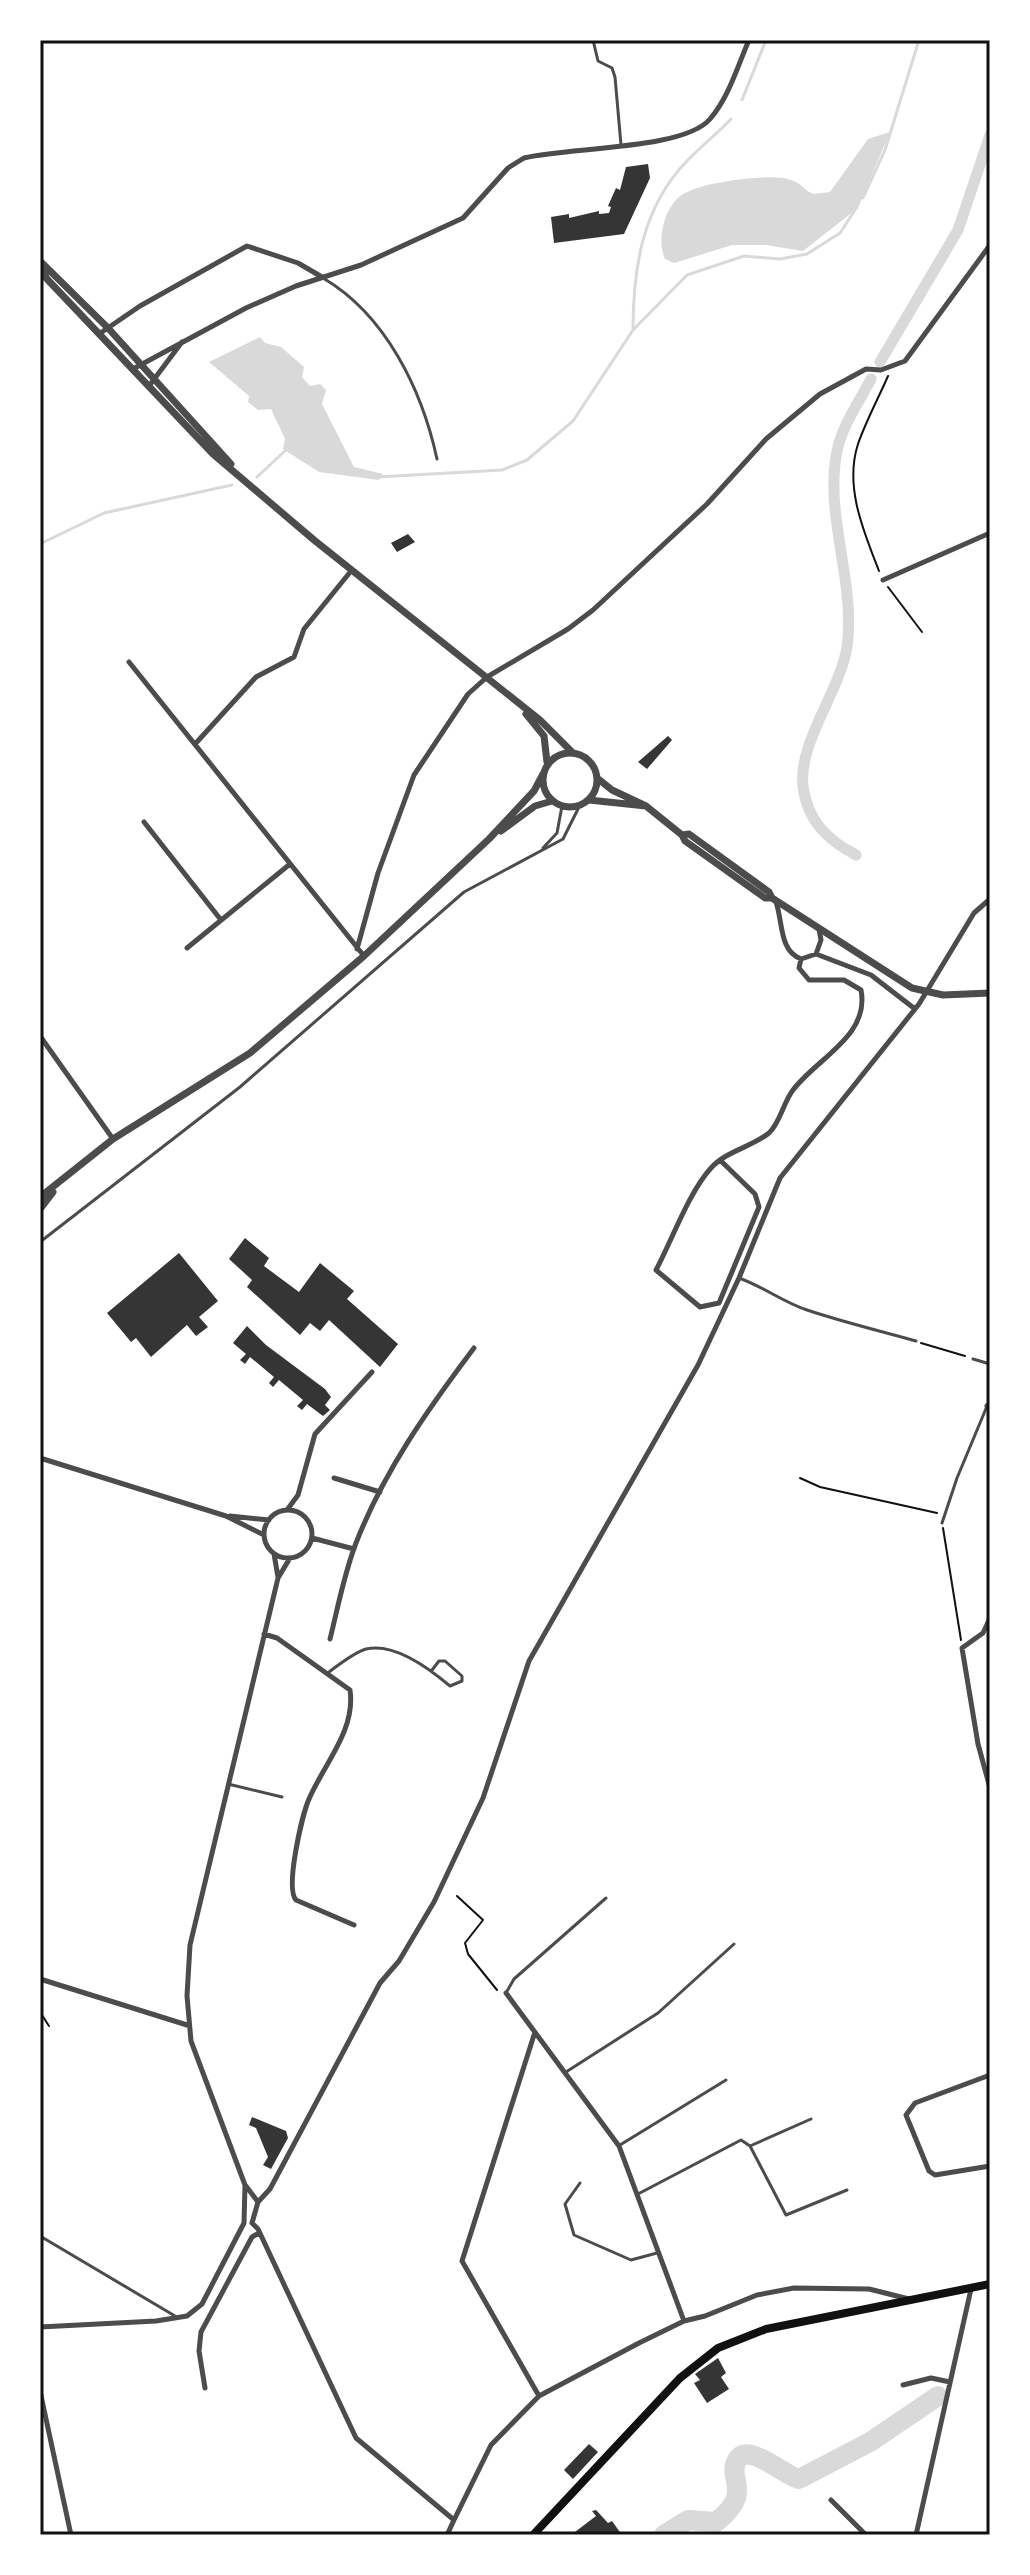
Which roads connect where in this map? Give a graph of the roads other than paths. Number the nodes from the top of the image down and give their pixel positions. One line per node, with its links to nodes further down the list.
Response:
1 (593, 40): 3 (lane)
2 (749, 40): 3 (street)
3 (621, 145): 6 (street)
4 (990, 245): 20 (street)
5 (40, 264): 7 (street); 8 (street)
6 (323, 278): 7 (street); 9 (street); 14 (lane)
7 (108, 328): 8 (street); 10 (street)
8 (99, 334): 11 (street)
9 (183, 341): 10 (street); 12 (street)
10 (141, 364): 11 (street); 12 (street)
11 (133, 369): 13 (street)
12 (156, 380): 13 (street); 15 (street)
13 (149, 386): 15 (street)
14 (437, 459)
15 (237, 473): 17 (street)
16 (990, 533): 18 (street)
17 (351, 571): 20 (street); 22 (street)
18 (883, 580)
19 (129, 662): 22 (street)
20 (487, 677): 21 (street); 41 (street)
21 (515, 701): 23 (street); 24 (street)
22 (195, 743): 35 (street)
23 (572, 752): 24 (street); 26 (street)
24 (547, 765): 25 (street)
25 (543, 774): 28 (street); 33 (street)
26 (597, 778): 27 (street); 31 (street)
27 (589, 800): 29 (street); 31 (street)
28 (552, 801): 30 (street); 33 (street)
29 (580, 805): 30 (street); 34 (lane)
30 (562, 806): 34 (lane)
31 (646, 806): 36 (street)
32 (144, 822): 38 (street)
33 (489, 839): 43 (street)
34 (540, 851): 53 (lane)
35 (290, 864): 38 (street); 41 (street)
36 (774, 899): 39 (street); 44 (street)
37 (990, 899): 46 (street)
38 (221, 920): 40 (street)
39 (819, 928): 42 (street); 45 (street)
40 (187, 948)
41 (357, 949): 43 (street)
42 (816, 954): 44 (street); 46 (street)
43 (364, 956): 48 (street)
44 (801, 959): 49 (street)
45 (990, 993)
46 (917, 1006): 54 (street)
47 (40, 1036): 48 (street)
48 (113, 1139): 50 (street)
49 (721, 1161): 49 (street)
50 (54, 1190): 51 (street); 52 (street)
51 (40, 1197)
52 (40, 1209)
53 (40, 1242)
54 (739, 1278): 55 (lane); 103 (street)
55 (916, 1341)
56 (474, 1348): 64 (street)
57 (973, 1359): 58 (lane)
58 (990, 1364)
59 (372, 1372): 65 (street)
60 (990, 1399): 61 (lane)
61 (988, 1407): 70 (lane)
62 (40, 1458): 68 (street)
63 (334, 1478): 64 (street)
64 (380, 1492): 73 (street)
65 (298, 1495): 66 (street); 67 (street)
66 (287, 1510): 67 (street); 69 (street)
67 (301, 1514): 72 (street)
68 (226, 1516): 69 (street); 71 (street)
69 (269, 1520): 71 (street)
70 (942, 1523)
71 (264, 1535): 74 (street)
72 (312, 1538): 73 (street); 75 (street)
73 (354, 1549): 79 (street)
74 (274, 1554): 75 (street); 76 (street)
75 (290, 1558): 76 (street)
76 (278, 1578): 78 (street)
77 (990, 1618): 83 (street)
78 (264, 1634): 81 (street); 82 (street)
79 (330, 1639)
80 (432, 1670): 80 (lane); 81 (lane)
81 (329, 1672): 86 (street)
82 (228, 1784): 84 (lane); 90 (street)
83 (990, 1788)
84 (282, 1797)
85 (606, 1898): 89 (lane)
86 (354, 1925)
87 (734, 1944): 92 (lane)
88 (41, 1979): 90 (street)
89 (502, 1993): 91 (street)
90 (187, 2025): 100 (street)
91 (534, 2035): 92 (street); 119 (street)
92 (565, 2072): 96 (street)
93 (990, 2075): 98 (street)
94 (726, 2080): 96 (lane)
95 (811, 2119): 97 (lane)
96 (619, 2146): 102 (street)
97 (750, 2146): 101 (lane); 102 (lane)
98 (990, 2166)
99 (580, 2183): 108 (lane)
100 (245, 2185): 103 (street); 104 (street)
101 (847, 2190)
102 (637, 2194): 108 (street)
103 (258, 2202): 105 (street)
104 (244, 2223): 105 (street); 112 (street)
105 (252, 2223): 106 (street)
106 (259, 2233): 117 (street); 121 (street)
107 (40, 2236): 112 (lane)
108 (658, 2252): 113 (street)
109 (990, 2284): 110 (main road)
110 (971, 2288): 111 (main road); 115 (street)
111 (911, 2299): 113 (street); 124 (main road)
112 (179, 2318): 114 (street)
113 (684, 2321): 119 (street)
114 (40, 2327)
115 (950, 2382): 116 (street); 126 (street)
116 (903, 2385)
117 (205, 2388)
118 (40, 2391): 122 (street)
119 (539, 2396): 121 (street)
120 (831, 2500): 125 (street)
121 (454, 2520): 123 (street)
122 (71, 2535)
123 (447, 2535)
124 (533, 2535)
125 (866, 2535)
126 (916, 2535)

